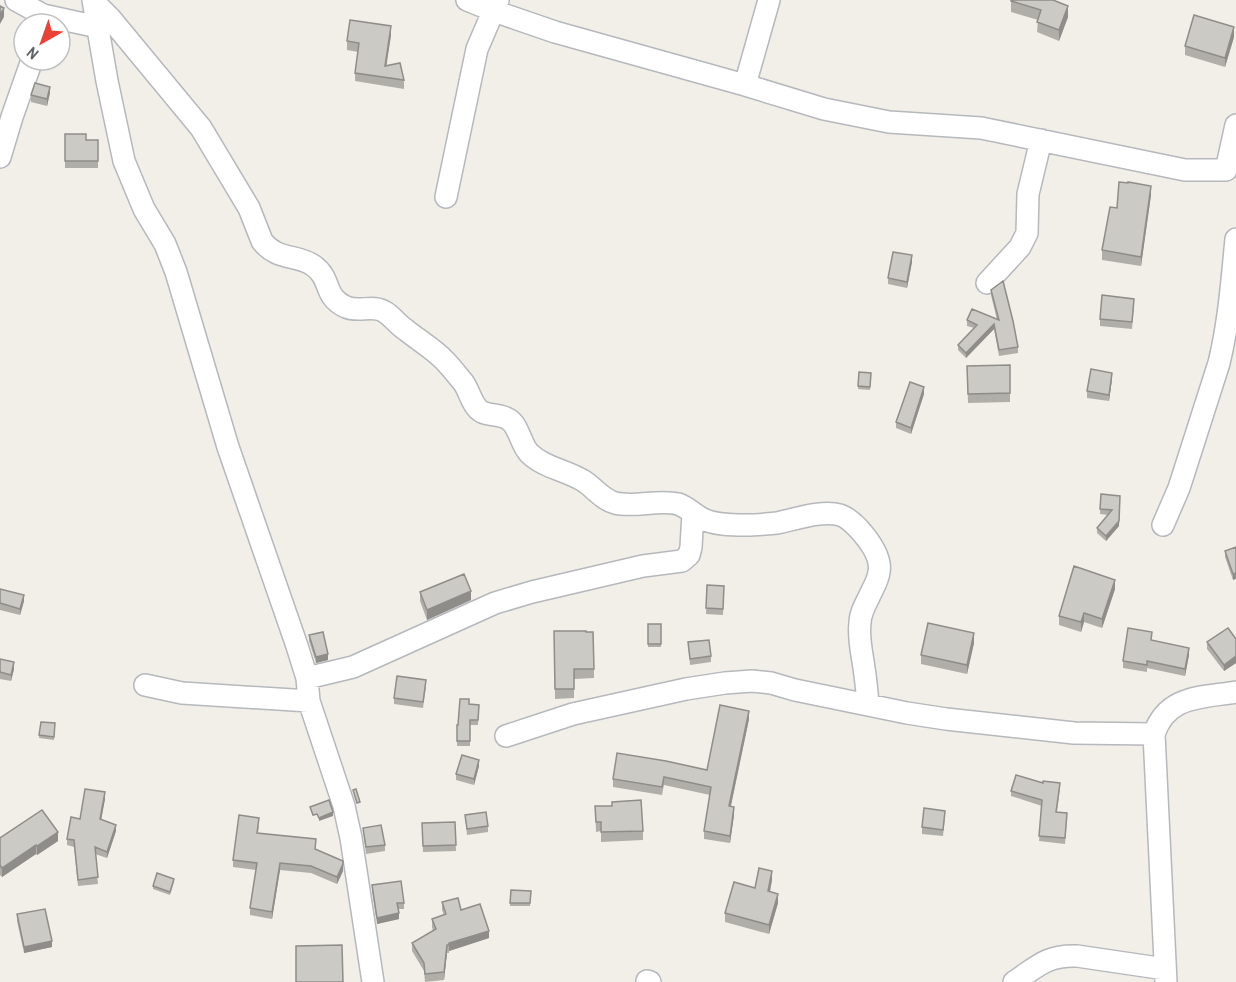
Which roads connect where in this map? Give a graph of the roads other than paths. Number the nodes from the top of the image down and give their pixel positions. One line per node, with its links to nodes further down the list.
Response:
1 (16, 0): 6 (street)
2 (467, 0): 5 (street)
3 (769, 0): 10 (street)
4 (94, 1): 8 (street); 18 (street)
5 (496, 6): 10 (street); 15 (street)
6 (32, 12)
7 (72, 23): 8 (street)
8 (98, 27): 20 (street)
9 (28, 72): 13 (street)
10 (745, 85): 12 (street)
11 (1236, 125): 14 (street)
12 (1041, 140): 14 (street); 17 (street)
13 (0, 158)
14 (1231, 175)
15 (446, 197)
16 (1236, 239): 19 (street)
17 (987, 283)
18 (693, 513): 20 (street); 24 (street)
19 (1163, 525)
20 (307, 678): 23 (street)
21 (145, 685): 23 (street)
22 (1236, 692): 25 (street)
23 (309, 701): 28 (street)
24 (868, 704): 25 (street); 26 (street)
25 (1154, 734): 27 (street)
26 (506, 736)
27 (1165, 976): 29 (street)
28 (373, 982)
29 (1014, 982)

